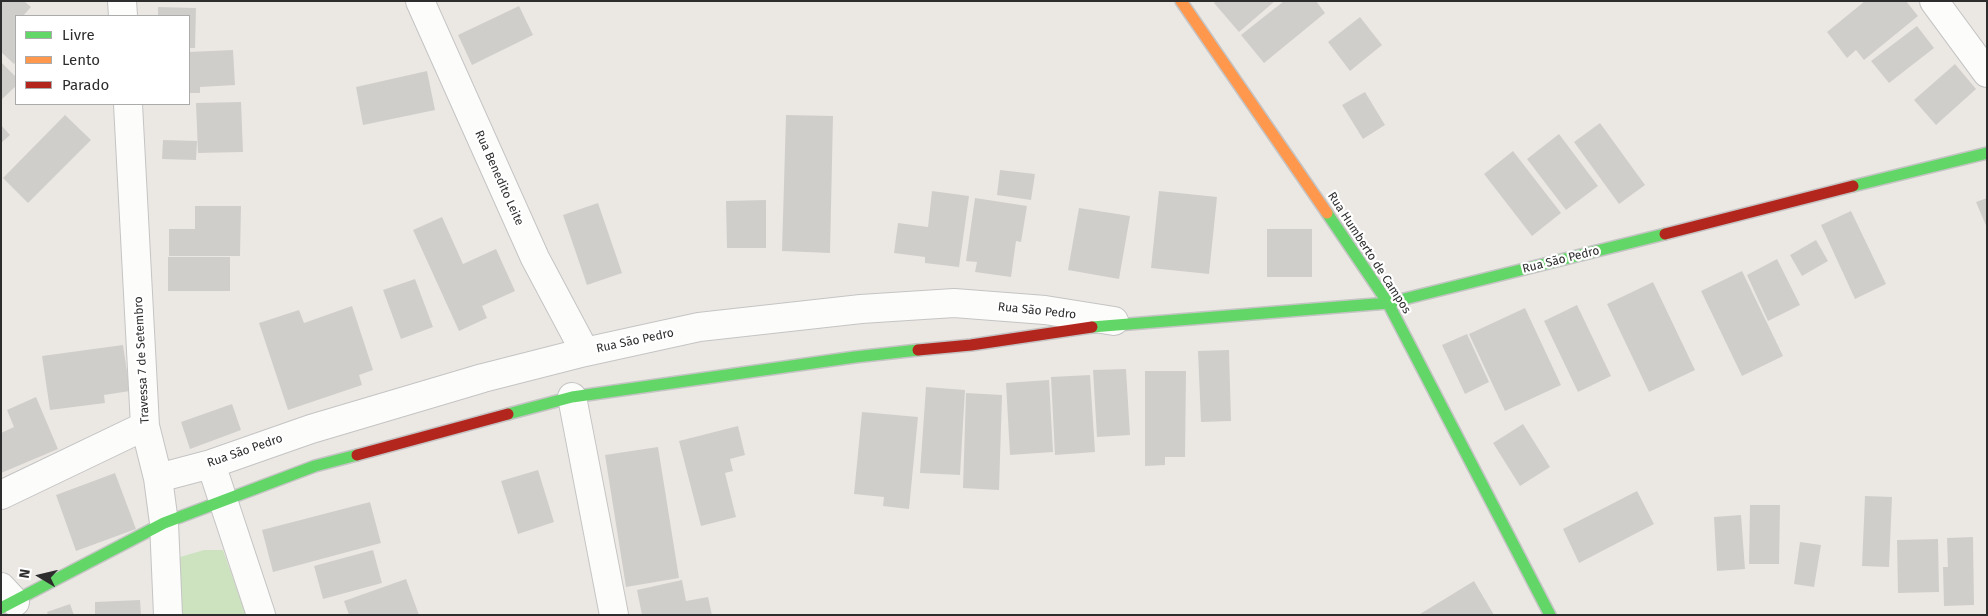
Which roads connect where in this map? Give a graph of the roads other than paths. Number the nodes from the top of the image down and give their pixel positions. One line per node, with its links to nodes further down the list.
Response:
1 (122, 1): 5 (street)
2 (420, 1): 11 (street, Rua Benedito Leite)
3 (1181, 1): 9 (street, Rua Humberto de Campos)
4 (1934, 1): 6 (street)
5 (123, 15)
6 (1987, 73)
7 (128, 105): 13 (street, Travessa 7 de Setembro)
8 (1987, 153): 9 (street, Rua São Pedro)
9 (1388, 303): 10 (street, Rua São Pedro); 23 (street, Rua Humberto de Campos)
10 (1128, 323): 11 (street, Rua São Pedro); 12 (street, Rua São Pedro)
11 (585, 352): 14 (street, Rua São Pedro)
12 (572, 397): 17 (street, Rua São Pedro); 22 (street)
13 (145, 426): 15 (street, Travessa 7 de Setembro); 16 (street)
14 (211, 464): 15 (street, Rua São Pedro); 17 (street)
15 (158, 478): 18 (street, Travessa 7 de Setembro)
16 (1, 495)
17 (222, 501): 18 (street, Rua São Pedro); 21 (street)
18 (164, 523): 19 (street, Rua São Pedro); 20 (street, Travessa 7 de Setembro)
19 (6, 599)
20 (168, 615)
21 (261, 615)
22 (614, 615)
23 (1550, 615)

